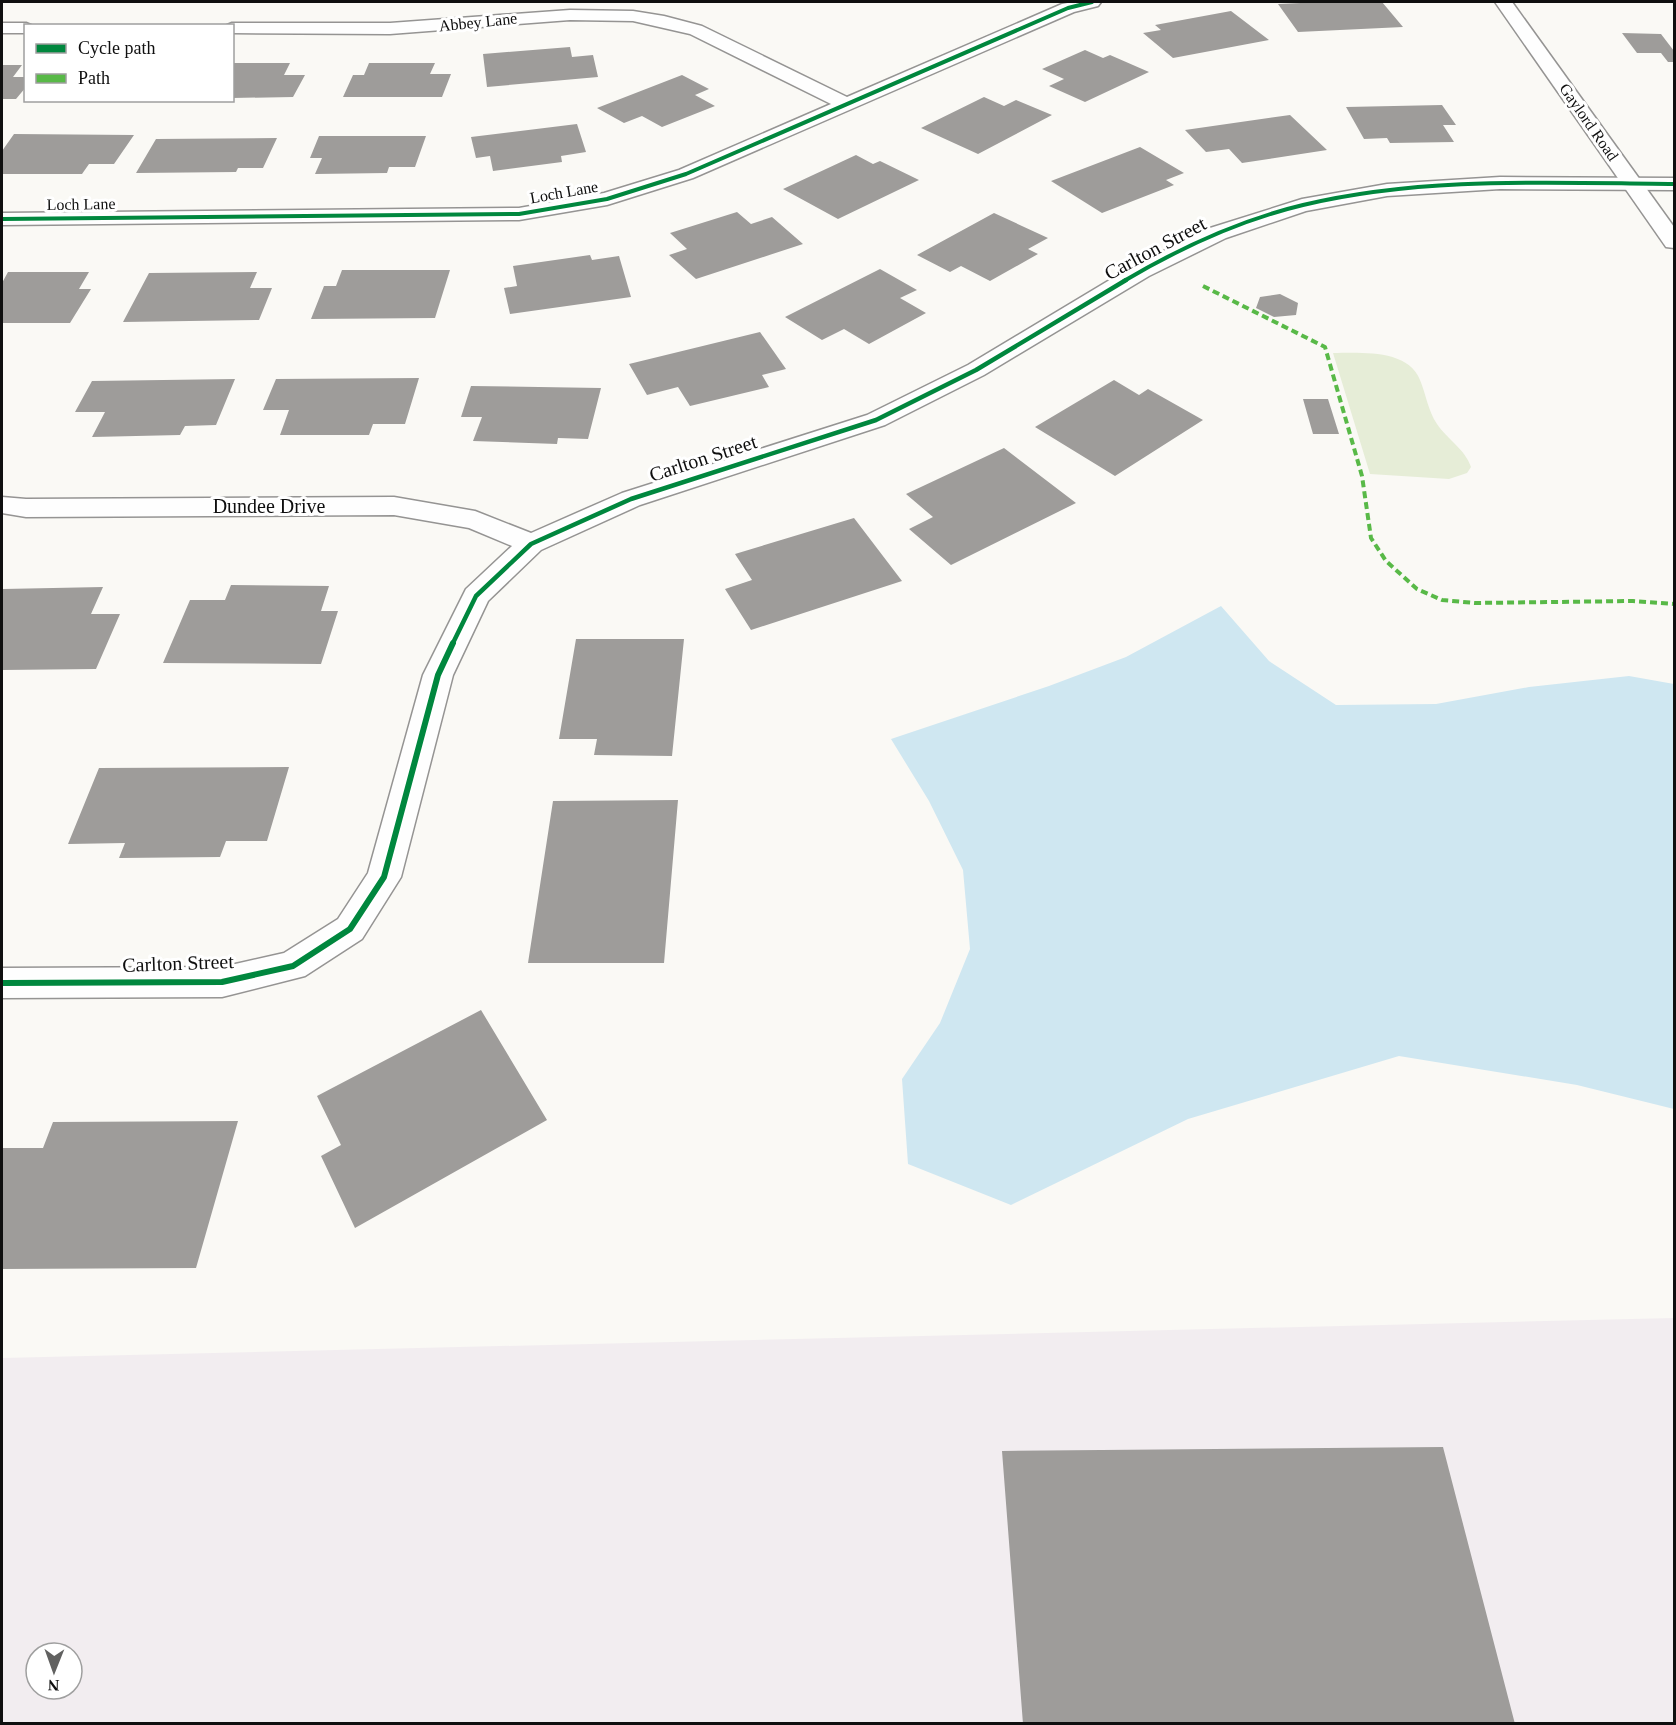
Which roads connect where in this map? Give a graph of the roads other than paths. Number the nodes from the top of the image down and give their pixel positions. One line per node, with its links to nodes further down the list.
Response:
1 (502, 2): 4 (street)
2 (1092, 2): 8 (street, Loch Lane)
3 (1504, 2): 9 (street, Gaylord Road)
4 (505, 20): 7 (street, Abbey Lane); 8 (street, Abbey Lane)
5 (2, 28): 6 (street)
6 (24, 28)
7 (234, 28)
8 (848, 105): 11 (street, Loch Lane)
9 (1633, 184): 10 (street, Carlton Street); 12 (street, Gaylord Road); 14 (street, Carlton Street)
10 (1674, 184)
11 (2, 219)
12 (1674, 242)
13 (2, 504): 14 (street, Dundee Drive)
14 (531, 544): 15 (street, Carlton Street)
15 (2, 983)

